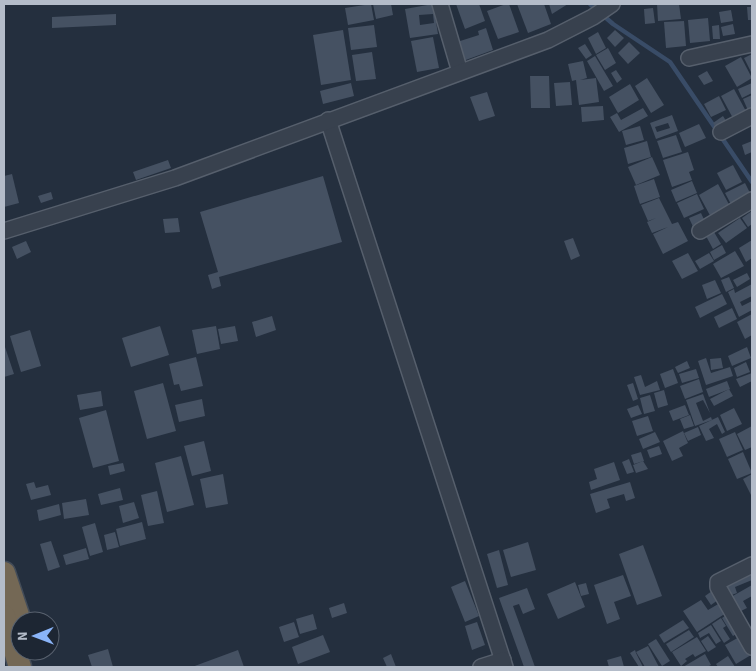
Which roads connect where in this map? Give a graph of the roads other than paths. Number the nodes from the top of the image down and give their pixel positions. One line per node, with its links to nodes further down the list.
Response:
1 (440, 4): 5 (street)
2 (612, 4): 5 (street)
3 (752, 44): 4 (street)
4 (689, 58)
5 (460, 72): 7 (street)
6 (752, 116): 8 (street)
7 (328, 120): 10 (street); 17 (street)
8 (720, 132)
9 (752, 200): 11 (street)
10 (4, 231)
11 (700, 231)
12 (752, 565): 16 (street)
13 (4, 573): 14 (highway)
14 (17, 611)
15 (4, 616): 18 (highway)
16 (752, 647)
17 (504, 664): 19 (street)
18 (20, 667)
19 (481, 667)

